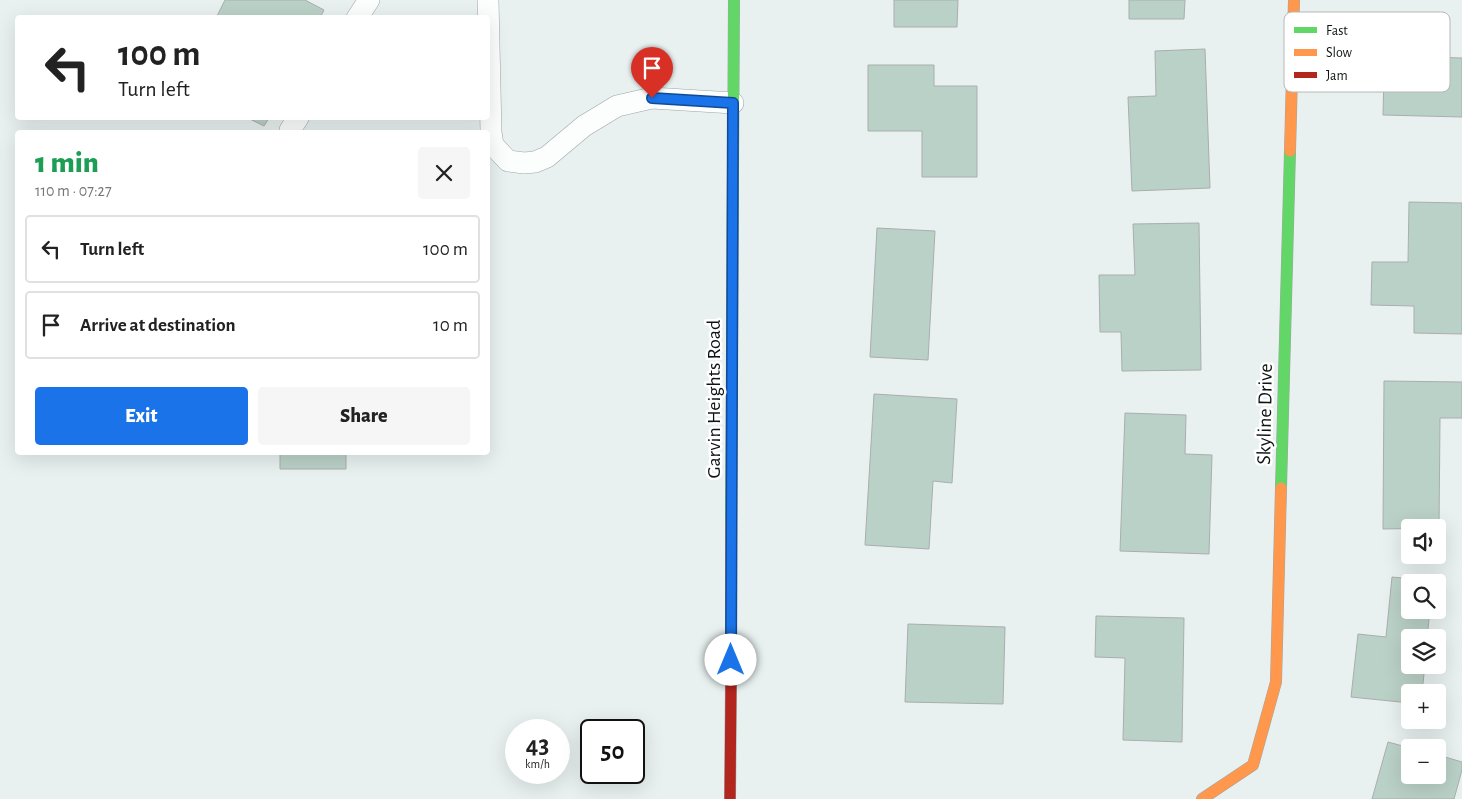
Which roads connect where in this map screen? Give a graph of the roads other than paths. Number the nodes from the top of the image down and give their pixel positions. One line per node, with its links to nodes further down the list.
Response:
1 (369, 0): 4 (lane)
2 (488, 0): 5 (lane)
3 (734, 0): 8 (street, Garvin Heights Road)
4 (359, 15)
5 (488, 15)
6 (490, 88): 8 (lane)
7 (1292, 92): 10 (street, Skyline Drive)
8 (733, 103): 9 (street, Garvin Heights Road)
9 (730, 799)
10 (1202, 799)

